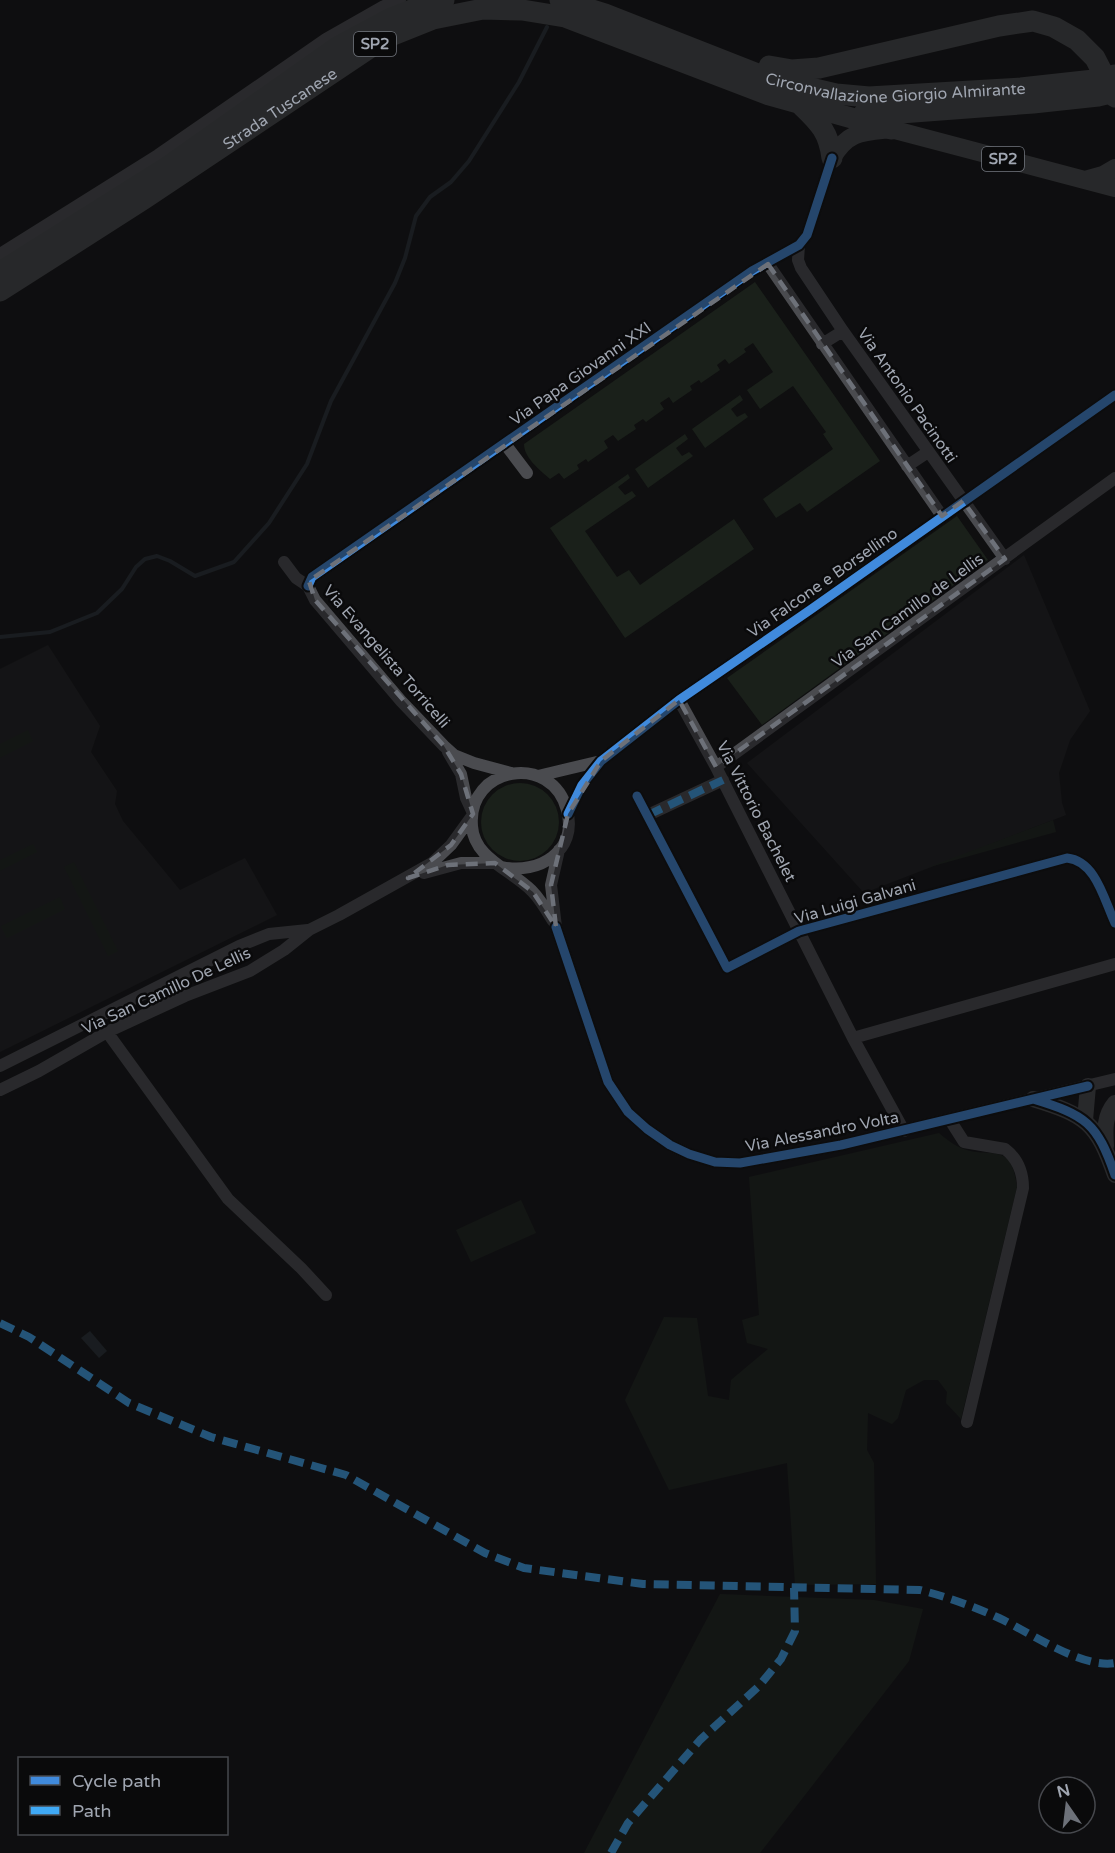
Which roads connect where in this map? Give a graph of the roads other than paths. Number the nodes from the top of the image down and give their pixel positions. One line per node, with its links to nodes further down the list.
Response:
1 (370, 0): 5 (street)
2 (400, 0): 5 (street, Strada Tuscanese)
3 (444, 0): 21 (highway, Strada Tuscanese / SP2)
4 (560, 0): 6 (highway, SP2)
5 (362, 18): 19 (street, Strada Tuscanese)
6 (682, 43): 9 (highway, Circonvallazione Giorgio Almirante / SP2); 10 (highway)
7 (1115, 75): 9 (highway, Circonvallazione Giorgio Almirante / SP2)
8 (1115, 92): 9 (highway, Circonvallazione Giorgio Almirante / SP2)
9 (1032, 95): 12 (highway, Circonvallazione Giorgio Almirante / SP2)
10 (1115, 97)
11 (802, 105): 12 (highway, Strada Tuscanese / SP2); 14 (highway); 22 (highway, Strada Tuscanese / SP2)
12 (824, 111): 13 (highway, SP2)
13 (891, 129): 14 (main road); 16 (main road, SP2)
14 (832, 158): 18 (street)
15 (1115, 168): 16 (main road)
16 (1085, 180): 17 (main road, SP2)
17 (1115, 188)
18 (799, 245): 20 (street, Via Papa Giovanni XXI); 23 (street, Via Antonio Pacinotti)
19 (0, 254)
20 (768, 264): 24 (street); 26 (street, Via Papa Giovanni XXI)
21 (0, 272)
22 (0, 291)
23 (843, 331): 24 (street); 27 (street, Via Antonio Pacinotti)
24 (822, 345): 28 (street)
25 (1115, 395): 31 (street, Via Falcone e Borsellino)
26 (505, 444): 29 (street); 35 (street, Via Papa Giovanni XXI)
27 (928, 452): 28 (street); 31 (street, Via Antonio Pacinotti)
28 (907, 466): 32 (street)
29 (527, 473)
30 (1115, 478): 33 (street, Via San Camillo de Lellis)
31 (963, 501): 32 (street, Via Falcone e Borsellino); 33 (street, Via Antonio Pacinotti)
32 (942, 516): 36 (street, Via Falcone e Borsellino)
33 (1005, 559): 39 (street, Via San Camillo de Lellis)
34 (284, 562): 35 (street, Via Evangelista Torricelli)
35 (308, 586): 37 (street, Via Evangelista Torricelli)
36 (679, 700): 38 (street, Via Falcone e Borsellino); 39 (street, Via Vittorio Bachelet)
37 (444, 746): 40 (street, Via Evangelista Torricelli); 44 (street, Via Evangelista Torricelli)
38 (601, 760): 41 (street, Via Falcone e Borsellino); 45 (street, Via Falcone e Borsellino)
39 (716, 767): 42 (street, Via Vittorio Bachelet)
40 (513, 773): 41 (street); 44 (street)
41 (538, 776): 45 (street)
42 (723, 780): 46 (street); 53 (street, Via Vittorio Bachelet)
43 (637, 796): 46 (street, Via Luigi Galvani)
44 (472, 814): 48 (street); 49 (street, Via San Camillo De Lellis)
45 (568, 814): 47 (street)
46 (648, 815): 53 (street, Via Luigi Galvani)
47 (560, 850): 48 (street); 51 (street, Via Alessandro Volta)
48 (499, 865): 49 (street, Via San Camillo De Lellis); 51 (street, Via Alessandro Volta)
49 (408, 878): 52 (street, Via San Camillo De Lellis)
50 (1115, 923): 53 (street, Via Luigi Galvani)
51 (556, 927): 65 (street, Via Alessandro Volta)
52 (309, 930): 55 (street, Via San Camillo De Lellis); 57 (street, Via San Camillo De Lellis)
53 (799, 931): 56 (street, Via Vittorio Bachelet)
54 (1115, 964): 56 (street)
55 (107, 1032): 60 (street, Via San Camillo De Lellis); 68 (street)
56 (853, 1038): 65 (street, Via Vittorio Bachelet)
57 (0, 1066)
58 (1115, 1079): 59 (street, Via Alessandro Volta)
59 (1088, 1086): 61 (street, Via Alessandro Volta); 62 (main road); 64 (main road)
60 (0, 1090)
61 (1033, 1099): 63 (street, Via Alessandro Volta); 64 (main road)
62 (1111, 1107): 66 (main road)
63 (950, 1120): 65 (street, Via Alessandro Volta); 69 (street)
64 (1085, 1120): 66 (main road)
65 (904, 1131)
66 (1106, 1150): 67 (main road)
67 (1115, 1176)
68 (326, 1295)
69 (967, 1422)

